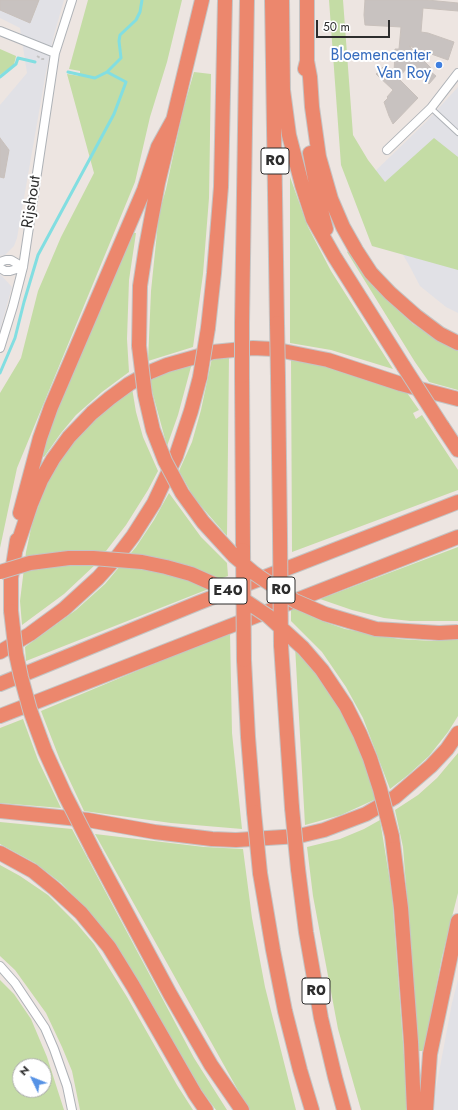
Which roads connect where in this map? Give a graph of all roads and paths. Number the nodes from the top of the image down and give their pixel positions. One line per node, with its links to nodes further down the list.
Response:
1 (72, 0): 9 (street, Rijshout)
2 (202, 0): 13 (highway)
3 (225, 0): 29 (highway, bridge)
4 (247, 0): 40 (highway, R0, bridge)
5 (272, 0): 41 (highway, R0, bridge)
6 (282, 0): 16 (highway)
7 (307, 0): 10 (highway)
8 (0, 30): 9 (street)
9 (55, 53): 18 (street, Rijshout)
10 (307, 61): 16 (highway); 20 (highway)
11 (458, 73): 12 (street)
12 (431, 108): 14 (lane); 15 (street)
13 (173, 120): 26 (highway); 28 (highway, bridge)
14 (458, 133)
15 (387, 150)
16 (334, 256): 23 (highway, bridge)
17 (0, 262): 18 (street)
18 (23, 267): 19 (street); 21 (street, Rijshout)
19 (0, 268)
20 (458, 343)
21 (0, 348)
22 (458, 399): 26 (highway)
23 (458, 450)
24 (458, 502): 30 (highway, E40)
25 (458, 537): 31 (highway, E40)
26 (16, 549): 39 (highway, bridge)
27 (0, 572): 42 (highway, bridge)
28 (458, 632)
29 (0, 652)
30 (0, 684)
31 (0, 716)
32 (458, 733): 33 (highway)
33 (0, 811)
34 (0, 853): 38 (highway)
35 (458, 921): 43 (highway)
36 (0, 966): 37 (street)
37 (72, 1110)
38 (206, 1110)
39 (242, 1110)
40 (312, 1110)
41 (344, 1110)
42 (414, 1110)
43 (426, 1110)

